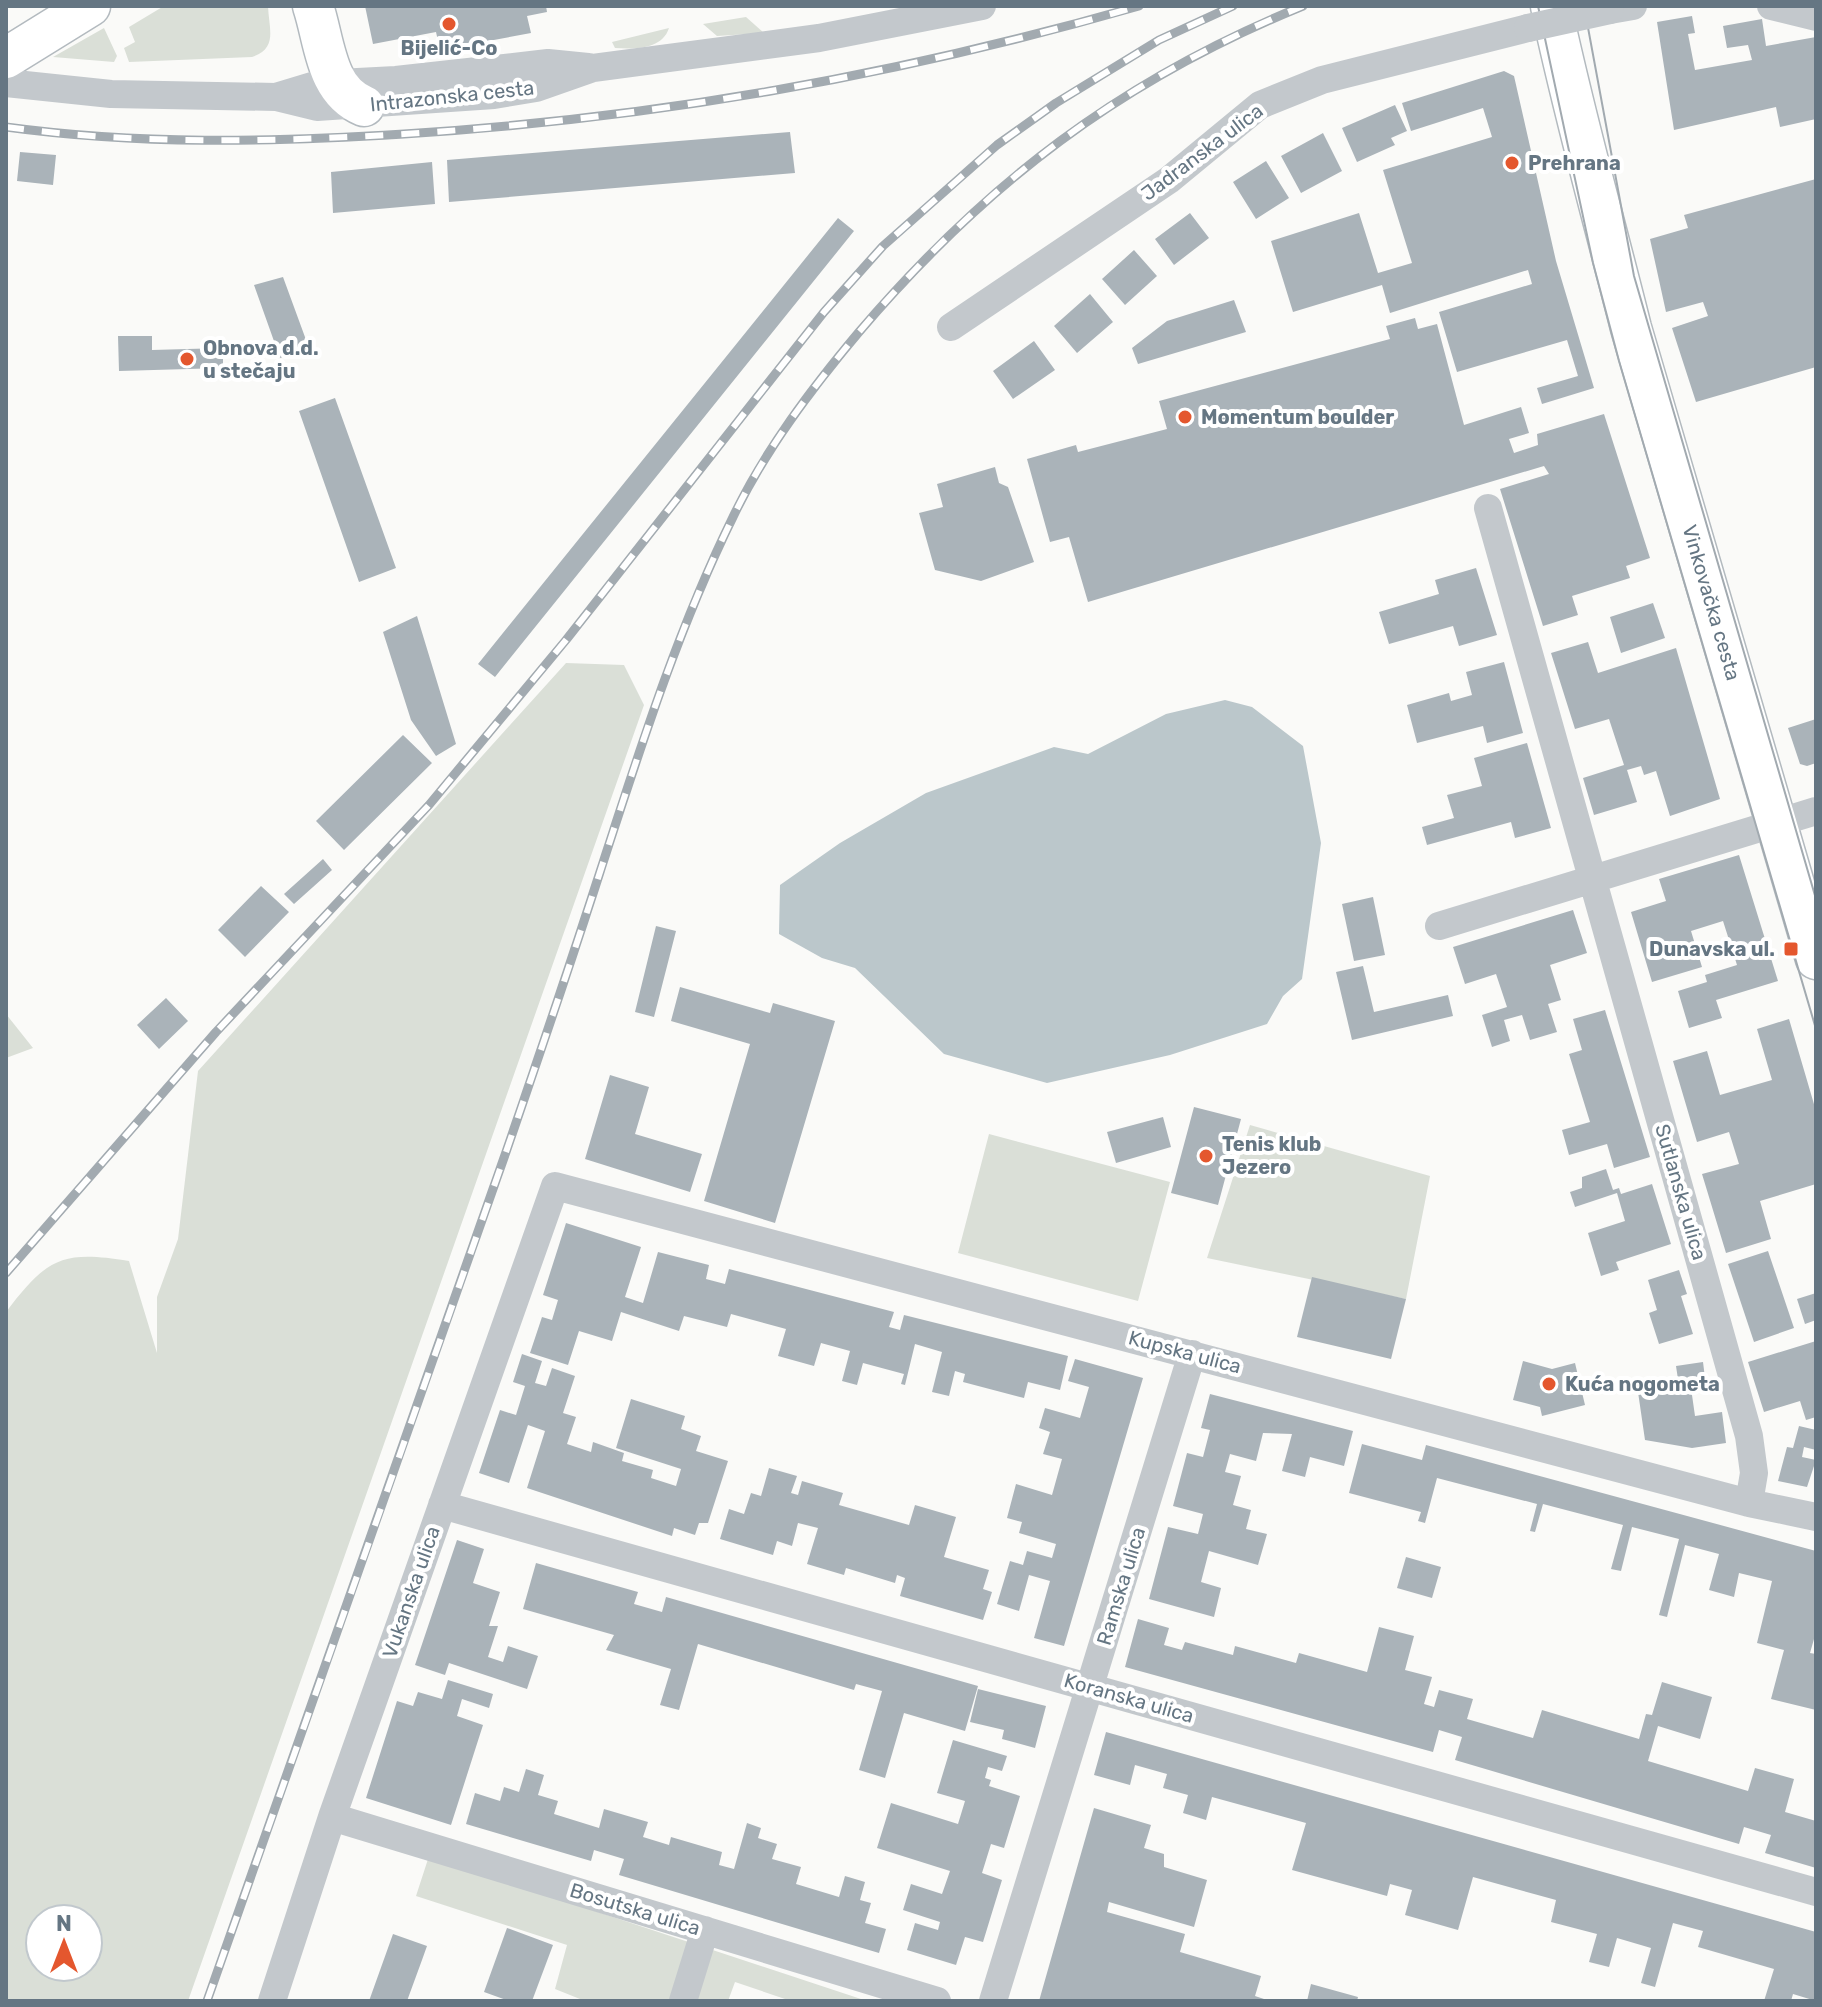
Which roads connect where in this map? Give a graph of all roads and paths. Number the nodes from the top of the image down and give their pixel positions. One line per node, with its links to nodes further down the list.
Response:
1 (90, 6): 9 (main road)
2 (313, 6): 10 (main road)
3 (982, 6): 8 (street)
4 (1771, 6): 7 (street)
5 (1606, 7): 6 (street, Jadranska ulica, bridge); 12 (main road, Vinkovačka cesta)
6 (1539, 17): 12 (main road, Vinkovačka cesta); 13 (street, Jadranska ulica)
7 (1816, 17)
8 (593, 68): 10 (street, Intrazonska cesta); 10 (street, Intrazonska cesta)
9 (7, 75): 11 (street, Intrazonska cesta)
10 (349, 94): 11 (street, Intrazonska cesta); 11 (street, Intrazonska cesta)
11 (276, 97)
12 (1612, 247): 16 (main road, Vinkovačka cesta)
13 (951, 327)
14 (1488, 508): 17 (street, Sutlanska ulica)
15 (1816, 811): 16 (street)
16 (1776, 823): 17 (street); 19 (main road, Vinkovačka cesta)
17 (1594, 882): 18 (street); 22 (street, Sutlanska ulica)
18 (1439, 926)
19 (1816, 959)
20 (555, 1186): 21 (street, Kupska ulica); 23 (street, Vukanska ulica)
21 (1192, 1354): 22 (street, Kupska ulica); 25 (street, Ramska ulica)
22 (1749, 1503): 24 (street, Kupska ulica)
23 (442, 1505): 25 (street, Koranska ulica); 26 (street, Vukanska ulica)
24 (1816, 1517)
25 (1090, 1687): 27 (street, Koranska ulica); 32 (street, Ramska ulica)
26 (332, 1817): 28 (street, Bosutska ulica); 29 (street, Vukanska ulica)
27 (1816, 1892)
28 (705, 1930): 30 (street); 31 (street, Bosutska ulica)
29 (272, 2001)
30 (683, 2001)
31 (937, 2001)
32 (993, 2001)

